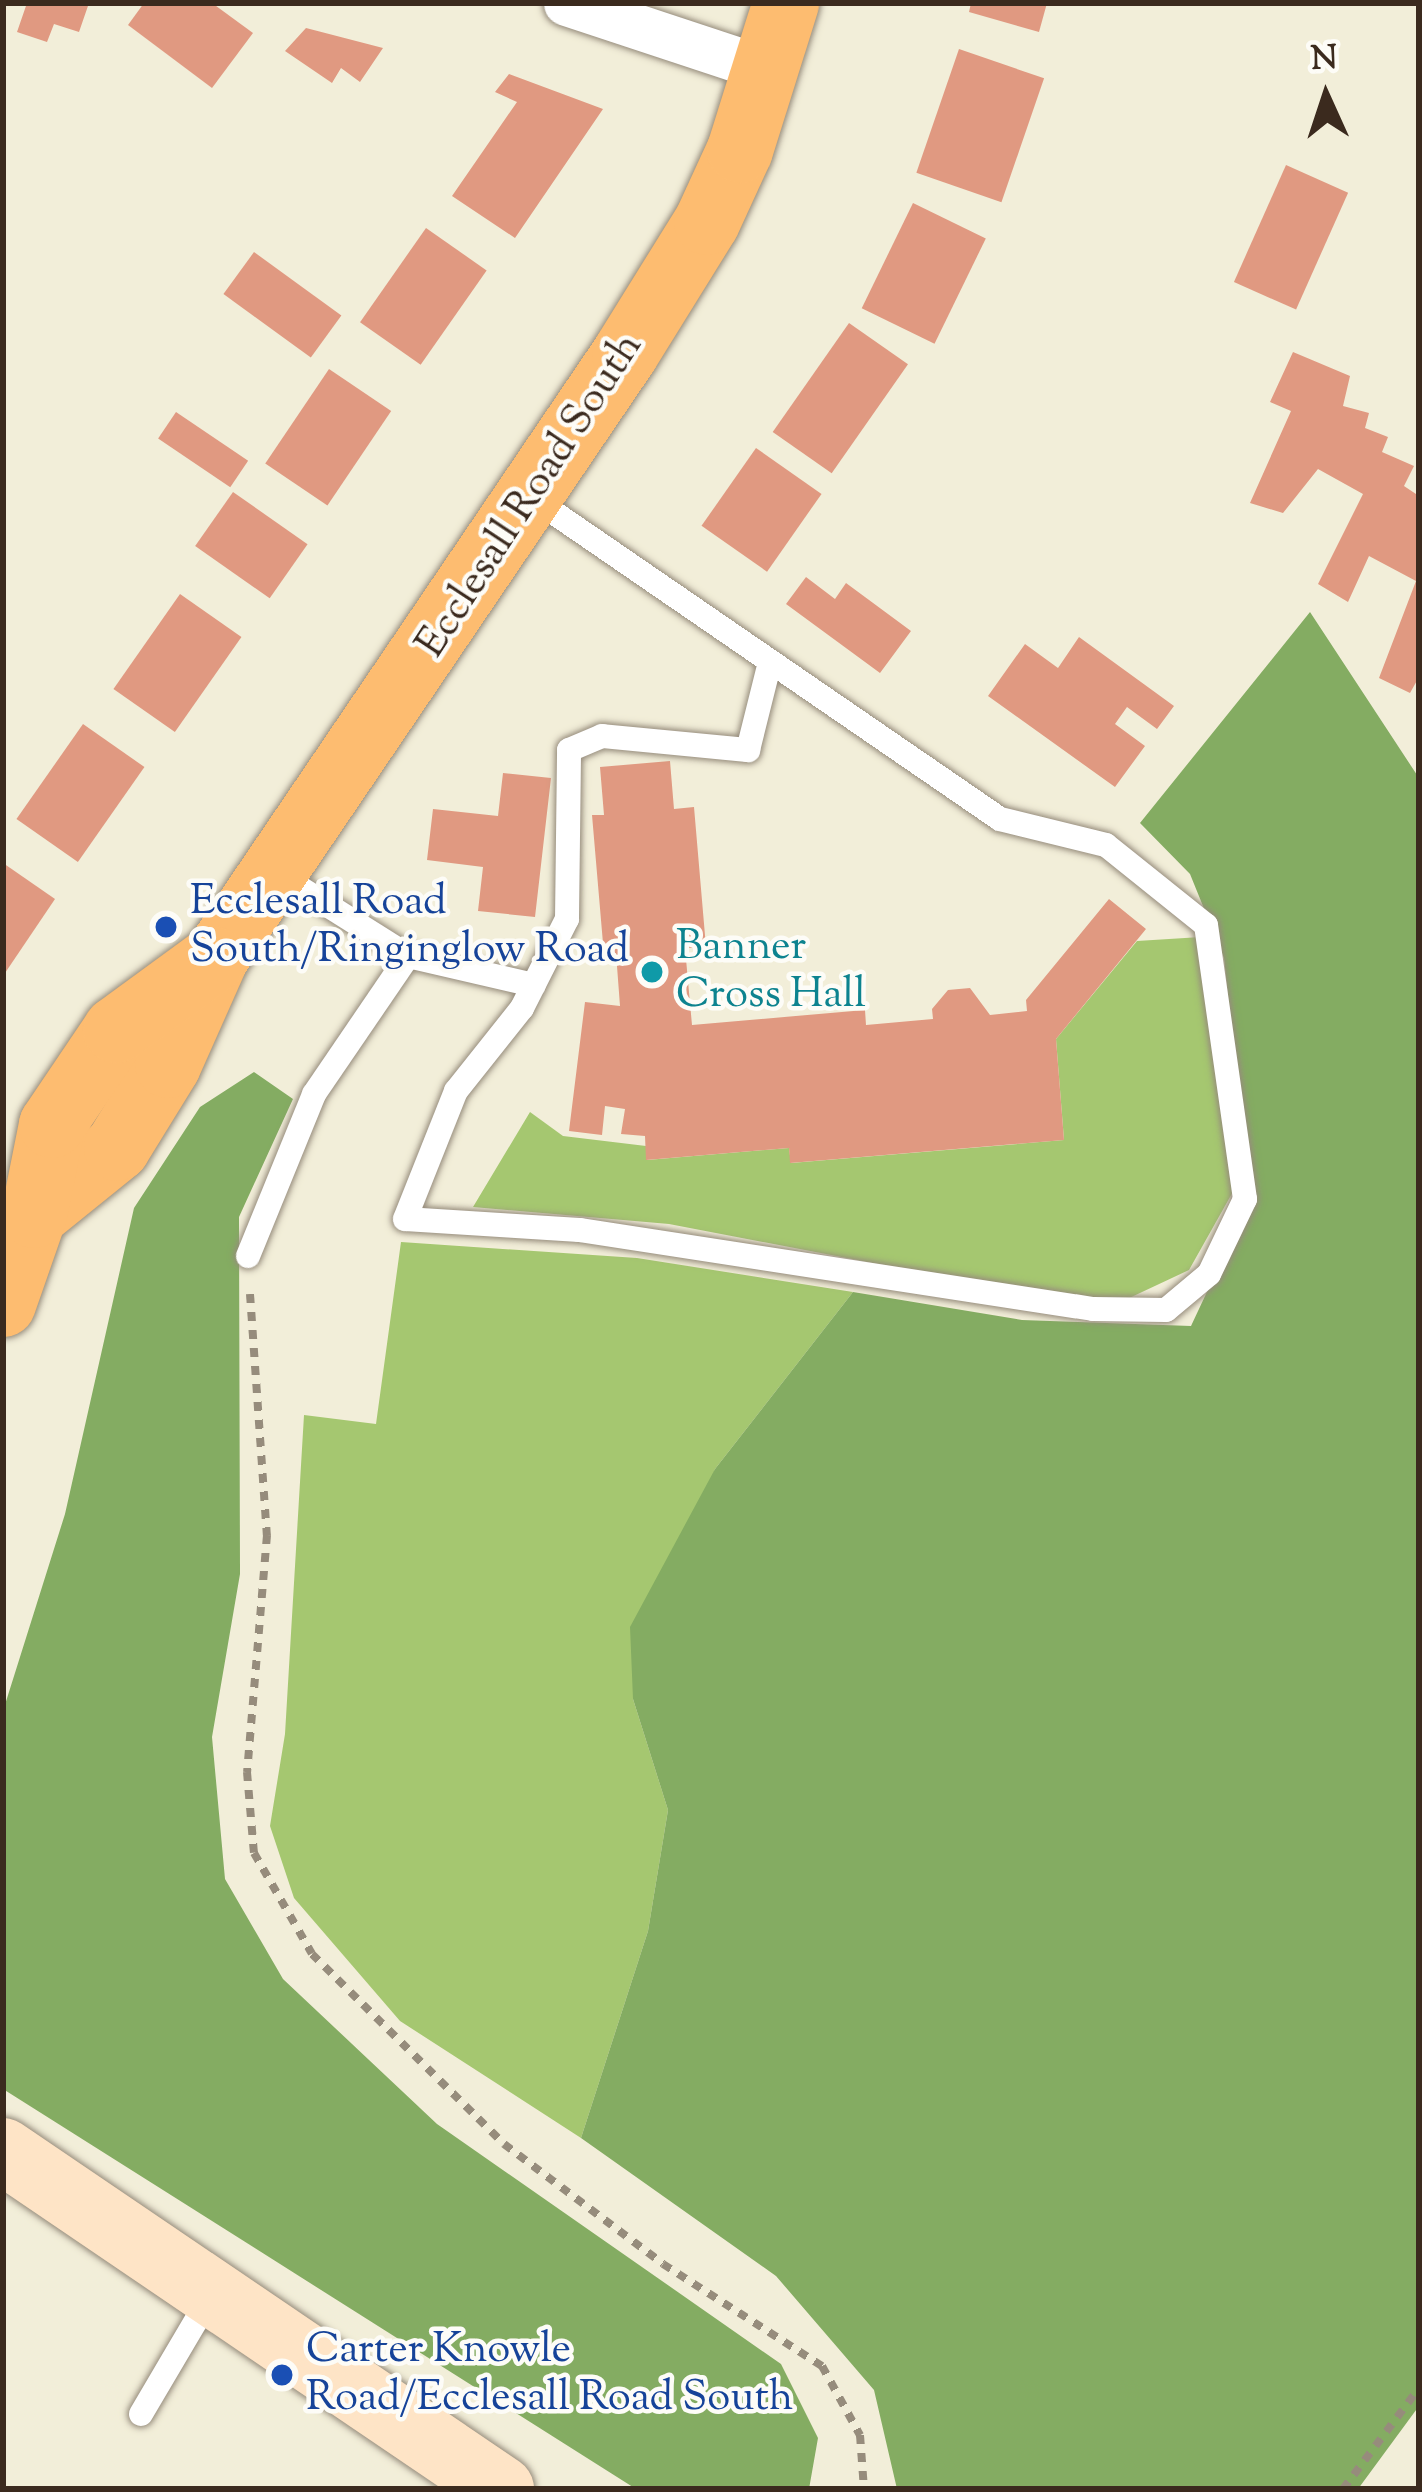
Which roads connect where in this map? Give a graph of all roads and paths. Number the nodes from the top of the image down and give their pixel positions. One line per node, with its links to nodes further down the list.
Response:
1 (566, 3): 3 (street)
2 (786, 3): 3 (main road, Ecclesall Road South)
3 (768, 70): 4 (main road, Ecclesall Road South)
4 (534, 499): 5 (lane); 6 (main road, Ecclesall Road South)
5 (770, 662): 8 (lane); 8 (lane)
6 (276, 873): 7 (lane); 9 (main road, Ecclesall Road South)
7 (408, 956): 8 (lane); 10 (lane)
8 (534, 985)
9 (18, 1213): 11 (main road, Ecclesall Road South)
10 (248, 1256): 17 (path)
11 (3, 1304)
12 (3, 2151): 13 (street)
13 (211, 2296): 15 (lane); 16 (street)
14 (1419, 2388): 18 (path)
15 (142, 2414)
16 (501, 2489)
17 (864, 2489)
18 (1343, 2489)

